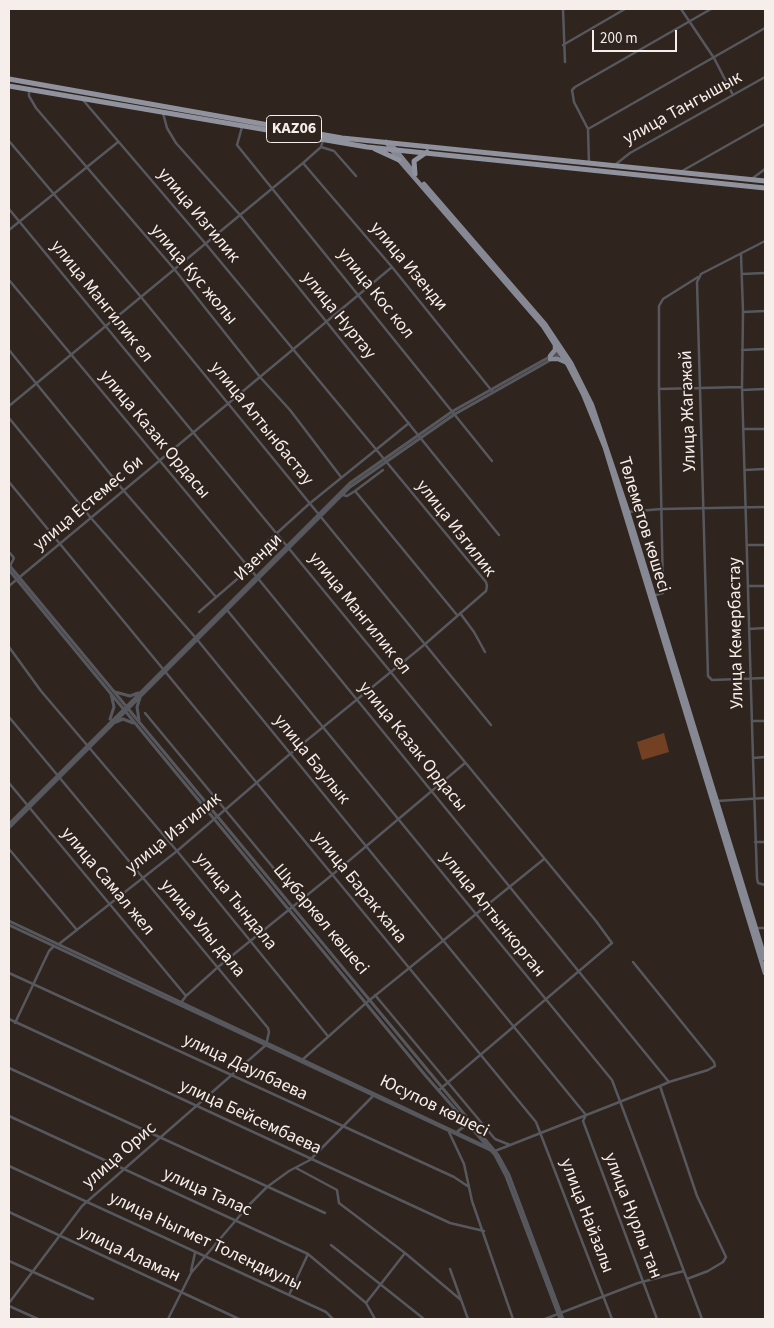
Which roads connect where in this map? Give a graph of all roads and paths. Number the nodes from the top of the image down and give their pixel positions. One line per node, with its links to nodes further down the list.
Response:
1 (563, 9): 7 (street)
2 (625, 9): 7 (street)
3 (681, 9): 5 (street)
4 (711, 9): 5 (street)
5 (688, 22): 8 (street); 19 (street)
6 (765, 28): 8 (street)
7 (563, 45): 9 (street)
8 (714, 58): 14 (street); 19 (street)
9 (565, 62)
10 (765, 77): 14 (street, улица Тангышык)
11 (9, 80): 23 (highway, KАZ06)
12 (9, 86): 13 (highway, KАZ06)
13 (29, 89): 15 (highway, KАZ06); 31 (street, улица Кус жолы)
14 (733, 96): 30 (street, улица Тангышык)
15 (82, 99): 16 (highway, KАZ06); 22 (street, улица Изгилик)
16 (163, 111): 18 (highway, KАZ06); 42 (street, улица Нуртау)
17 (765, 124): 33 (street)
18 (242, 126): 20 (highway, KАZ06); 38 (street, улица Кос кол)
19 (588, 129): 29 (street)
20 (323, 140): 24 (highway, KАZ06); 25 (street)
21 (9, 141): 40 (street, улица Алтынбастау)
22 (118, 142): 31 (street); 46 (street, улица Изгилик)
23 (390, 145): 24 (highway, KАZ06); 26 (highway, KАZ06); 27 (main road, Төлеметов көшесі); 29 (highway, KАZ06); 34 (main road, Төлеметов көшесі)
24 (367, 146): 27 (highway)
25 (321, 147): 28 (street); 35 (street)
26 (427, 152): 29 (highway, KАZ06); 34 (highway)
27 (399, 160): 60 (main road, Төлеметов көшесі)
28 (303, 163): 38 (street); 48 (street, улица Изенди)
29 (590, 165): 30 (highway, KАZ06); 39 (highway, KАZ06)
30 (616, 166): 33 (highway, KАZ06)
31 (86, 168): 40 (street); 49 (street, улица Кус жолы)
32 (765, 169): 36 (street)
33 (680, 173): 36 (highway, KАZ06)
34 (415, 174): 65 (main road, Төлеметов көшесі)
35 (356, 176)
36 (752, 180): 37 (highway, KАZ06)
37 (765, 181)
38 (270, 188): 42 (street); 54 (street, улица Кос кол)
39 (765, 188)
40 (53, 194): 43 (street); 55 (street, улица Алтынбастау)
41 (9, 209): 43 (street, улица Мангилик ел)
42 (240, 215): 46 (street); 58 (street, улица Нуртау)
43 (19, 221): 44 (street); 59 (street, улица Мангилик ел)
44 (9, 230)
45 (765, 241): 47 (street)
46 (205, 243): 49 (street); 61 (street, улица Изгилик)
47 (741, 254): 51 (street, Улица Кемербастау); 52 (street)
48 (392, 267): 54 (street, улица Естемес би); 74 (street, улица Изенди)
49 (175, 270): 55 (street); 69 (street, улица Кус жолы)
50 (765, 273): 51 (street)
51 (742, 274): 57 (street, Улица Кемербастау)
52 (698, 277): 71 (street, Улица Жагажай); 73 (street)
53 (9, 280): 66 (street, улица Казак Ордасы)
54 (359, 293): 58 (street, улица Естемес би); 78 (street, улица Кос кол)
55 (141, 298): 59 (street); 76 (street, улица Алтынбастау)
56 (765, 311): 57 (street)
57 (743, 312): 64 (street, Улица Кемербастау)
58 (327, 322): 61 (street, улица Естемес би); 80 (street, улица Нуртау)
59 (106, 327): 66 (street); 83 (street, улица Мангилик ел)
60 (552, 340): 65 (main road, Төлеметов көшесі); 67 (main road)
61 (292, 349): 69 (street, улица Естемес би); 85 (street, улица Изгилик)
62 (765, 349): 64 (street)
63 (9, 350): 70 (street)
64 (741, 350): 72 (street, Улица Кемербастау)
65 (562, 351): 67 (street, Изенди); 68 (main road, Төлеметов көшесі); 102 (main road, Төлеметов көшесі)
66 (71, 354): 70 (street); 87 (street, улица Казак Ордасы)
67 (550, 358): 68 (main road); 74 (street, Изенди)
68 (568, 364): 102 (main road, Төлеметов көшесі)
69 (260, 377): 76 (street, улица Естемес би); 92 (street, улица Кус жолы)
70 (37, 383): 77 (street); 94 (street)
71 (700, 388): 72 (street); 73 (street); 98 (street, Улица Жагажай)
72 (742, 388): 75 (street); 81 (street, Улица Кемербастау)
73 (660, 389): 101 (street)
74 (492, 390): 78 (street, Изенди)
75 (765, 390)
76 (229, 404): 83 (street, улица Естемес би); 97 (street, улица Алтынбастау)
77 (9, 406)
78 (454, 412): 84 (street, Изенди); 88 (street, улица Кос кол)
79 (9, 418): 104 (street, улица Баулык)
80 (409, 423): 84 (street, улица Нуртау); 85 (street)
81 (743, 429): 82 (street); 91 (street, Улица Кемербастау)
82 (765, 429)
83 (193, 434): 87 (street, улица Естемес би); 105 (street, улица Мангилик ел)
84 (420, 436): 86 (street, Изенди); 106 (street, улица Нуртау)
85 (376, 449): 86 (street, улица Изгилик); 92 (street)
86 (385, 460): 96 (street, Изенди); 123 (street, улица Изгилик)
87 (160, 461): 94 (street, улица Естемес би); 113 (street, улица Казак Ордасы)
88 (492, 461)
89 (765, 469): 91 (street)
90 (384, 470): 95 (street)
91 (745, 470): 100 (street, Улица Кемербастау)
92 (341, 477): 97 (street)
93 (9, 482): 107 (street, улица Барак хана)
94 (124, 491): 104 (street, улица Естемес би); 120 (street)
95 (355, 491): 96 (street); 123 (street)
96 (341, 493): 103 (street, Изенди)
97 (309, 504): 103 (street, улица Алтынбастау); 105 (street)
98 (704, 507): 100 (street); 101 (street); 133 (street, Улица Жагажай)
99 (765, 507): 100 (street)
100 (746, 508): 108 (street, Улица Кемербастау)
101 (661, 509): 102 (street); 119 (street)
102 (626, 512): 119 (main road, Төлеметов көшесі); 157 (main road, Төлеметов көшесі)
103 (318, 515): 110 (street, Изенди); 127 (street, улица Алтынбастау)
104 (91, 518): 107 (street, улица Естемес би); 126 (street, улица Баулык)
105 (277, 534): 110 (street, улица Мангилик ел); 113 (street)
106 (499, 534)
107 (60, 544): 115 (street, улица Естемес би); 130 (street, улица Барак хана)
108 (747, 545): 109 (street); 117 (street, Улица Кемербастау)
109 (765, 545)
110 (288, 546): 114 (street, Изенди); 131 (street, улица Мангилик ел)
111 (9, 552): 112 (street, Шұбаркөл көшесі)
112 (9, 567): 115 (street, Шұбаркөл көшесі)
113 (249, 568): 114 (street, улица Казак Ордасы); 120 (street)
114 (257, 577): 121 (street, Изенди); 136 (street, улица Казак Ордасы)
115 (18, 578): 116 (street, улица Естемес би); 134 (street, Шұбаркөл көшесі)
116 (9, 586)
117 (748, 586): 118 (street); 125 (street, Улица Кемербастау)
118 (765, 586)
119 (653, 596): 157 (main road, Төлеметов көшесі)
120 (216, 597): 122 (street)
121 (226, 608): 126 (street, Изенди); 145 (street, улица Алтынкорган)
122 (199, 612)
123 (458, 614): 127 (street, улица Изгилик); 129 (street)
124 (765, 628): 125 (street)
125 (749, 629): 133 (street, Улица Кемербастау)
126 (195, 639): 130 (street, Изенди); 147 (street, улица Баулык)
127 (424, 644): 131 (street, улица Изгилик); 142 (street, улица Алтынбастау)
128 (9, 647): 146 (street, улица Тындала)
129 (485, 652)
130 (164, 670): 135 (street, Изенди); 153 (street, улица Барак хана)
131 (390, 672): 136 (street, улица Изгилик); 150 (street, улица Мангилик ел)
132 (765, 678): 133 (street)
133 (751, 679): 141 (street, Улица Кемербастау)
134 (111, 690): 135 (street); 137 (street, Шұбаркөл көшесі); 143 (street)
135 (142, 692): 137 (street, Изенди); 144 (street)
136 (357, 700): 145 (street, улица Изгилик); 154 (street, улица Казак Ордасы)
137 (125, 708): 143 (street, Изенди); 144 (street, Шұбаркөл көшесі)
138 (145, 713): 159 (street)
139 (9, 717): 151 (street, улица Улы дала)
140 (765, 720): 141 (street)
141 (752, 721): 149 (street, Улица Кемербастау)
142 (491, 725)
143 (108, 726): 144 (street); 146 (street, Изенди)
144 (140, 726): 160 (street, Шұбаркөл көшесі)
145 (323, 728): 147 (street, улица Изгилик); 161 (street, улица Алтынкорган)
146 (88, 745): 151 (street, Изенди); 168 (street, улица Тындала)
147 (290, 754): 153 (street, улица Изгилик); 166 (street, улица Баулык)
148 (765, 757): 149 (street)
149 (752, 758): 156 (street, Улица Кемербастау)
150 (465, 763): 154 (street); 169 (street, улица Мангилик ел)
151 (57, 776): 158 (street, Изенди); 171 (street, улица Улы дала)
152 (9, 783): 158 (street, улица Самал жел)
153 (256, 783): 159 (street, улица Изгилик); 170 (street, улица Барак хана)
154 (432, 792): 161 (street); 172 (street, улица Казак Ордасы)
155 (765, 798): 156 (street)
156 (753, 799): 157 (street); 164 (street, Улица Кемербастау)
157 (715, 802): 178 (main road, Төлеметов көшесі); 181 (main road, Төлеметов көшесі)
158 (28, 806): 162 (street, Изенди); 163 (street, Изенди); 175 (street, улица Самал жел)
159 (224, 810): 160 (street, улица Изгилик); 174 (street)
160 (215, 817): 168 (street, улица Изгилик); 176 (street, Шұбаркөл көшесі)
161 (398, 819): 166 (street); 177 (street, улица Алтынкорган)
162 (9, 824)
163 (9, 828)
164 (755, 842): 165 (street); 173 (street, Улица Кемербастау)
165 (765, 842)
166 (365, 847): 170 (street); 185 (street, улица Баулык)
167 (9, 849): 183 (street)
168 (177, 851): 171 (street, улица Изгилик); 184 (street, улица Тындала)
169 (544, 859): 172 (street); 191 (street, улица Мангилик ел)
170 (332, 875): 174 (street); 190 (street, улица Барак хана)
171 (142, 877): 175 (street, улица Изгилик); 189 (street, улица Улы дала)
172 (510, 885): 177 (street); 191 (street, улица Казак Ордасы)
173 (765, 885)
174 (300, 901): 176 (street)
175 (109, 904): 183 (street, улица Изгилик); 196 (street, улица Самал жел)
176 (291, 909): 184 (street); 198 (street, Шұбаркөл көшесі)
177 (476, 914): 185 (street); 197 (street, улица Алтынкорган)
178 (749, 919): 181 (main road); 193 (main road, Төлеметов көшесі)
179 (9, 921): 186 (street, Юсупов көшесі)
180 (9, 925): 186 (street)
181 (756, 928): 182 (street); 187 (main road, Төлеметов көшесі)
182 (765, 928)
183 (77, 930): 186 (street, улица Изгилик)
184 (250, 941): 189 (street); 203 (street, улица Тындала)
185 (442, 942): 190 (street); 202 (street, улица Баулык)
186 (56, 945): 194 (street); 199 (street, Юсупов көшесі)
187 (765, 958)
188 (633, 962): 210 (street)
189 (218, 967): 196 (street); 204 (street, улица Улы дала)
190 (408, 968): 195 (street); 205 (street, улица Барак хана)
191 (580, 972): 197 (street); 210 (street, улица Казак Ордасы)
192 (9, 973): 194 (street, улица Даулбаева)
193 (765, 973)
194 (34, 984): 201 (street); 208 (street, улица Даулбаева)
195 (376, 995): 198 (street); 209 (street)
196 (186, 996): 199 (street)
197 (546, 1000): 202 (street); 214 (street, улица Алтынкорган)
198 (367, 1002): 203 (street); 212 (street, Шұбаркөл көшесі)
199 (180, 1004): 204 (street, Юсупов көшесі)
200 (9, 1020): 201 (street, улица Бейсембаева)
201 (15, 1023): 215 (street, улица Бейсембаева)
202 (514, 1026): 205 (street); 216 (street, улица Баулык)
203 (327, 1035): 206 (street)
204 (267, 1044): 206 (street, Юсупов көшесі); 208 (street, улица Орис)
205 (480, 1054): 209 (street); 219 (street, улица Барак хана)
206 (301, 1060): 213 (street, Юсупов көшесі)
207 (9, 1068): 224 (street)
208 (230, 1076): 215 (street, улица Орис); 220 (street, улица Даулбаева)
209 (449, 1081): 212 (street); 225 (street)
210 (669, 1082): 211 (street)
211 (660, 1086): 214 (street); 249 (street)
212 (440, 1089): 218 (street, Шұбаркөл көшесі); 226 (street, Шұбаркөл көшесі)
213 (374, 1095): 220 (street); 221 (street, Юсупов көшесі); 222 (street, Юсупов көшесі)
214 (621, 1102): 216 (street); 246 (street, улица Алтынкорган)
215 (196, 1107): 224 (street, улица Орис); 227 (street, улица Бейсембаева)
216 (586, 1115): 223 (street); 250 (street, улица Нурлы тан)
217 (9, 1116): 230 (street, улица Талас)
218 (462, 1116): 222 (street); 226 (street, Шұбаркөл көшесі)
219 (536, 1122): 223 (street, улица Найзалы)
220 (343, 1128): 227 (street); 232 (street, улица Даулбаева)
221 (449, 1131): 226 (street, Юсупов көшесі); 232 (street)
222 (458, 1132): 226 (street, Юсупов көшесі)
223 (541, 1132): 225 (street); 254 (street, улица Найзалы)
224 (161, 1138): 230 (street, улица Орис); 231 (street)
225 (510, 1145): 226 (street)
226 (493, 1151): 259 (street, Шұбаркөл көшесі)
227 (310, 1160): 229 (street); 237 (street, улица Бейсембаева)
228 (9, 1166): 233 (street, улица Ныгмет Толендиулы)
229 (295, 1168): 231 (street); 241 (street)
230 (124, 1170): 233 (street, улица Орис); 236 (street, улица Талас)
231 (267, 1187): 235 (street); 236 (street)
232 (469, 1187): 237 (street)
233 (86, 1202): 238 (street, улица Орис); 240 (street, улица Ныгмет Толендиулы)
234 (9, 1212): 238 (street, улица Аламан)
235 (325, 1213)
236 (236, 1220): 242 (street, улица Талас); 243 (street)
237 (484, 1231): 267 (street)
238 (58, 1235): 247 (street, улица Орис); 252 (street, улица Аламан)
239 (331, 1245): 251 (street)
240 (195, 1252): 243 (street, улица Ныгмет Толендиулы); 248 (street)
241 (405, 1253): 251 (street); 256 (street)
242 (308, 1254): 253 (street); 257 (street, улица Талас)
243 (206, 1257): 248 (street); 253 (street, улица Ныгмет Толендиулы)
244 (9, 1261): 247 (street)
245 (450, 1269): 256 (street)
246 (684, 1271): 249 (street, улица Алтынкорган); 250 (street)
247 (31, 1272): 255 (street); 258 (street, улица Орис)
248 (191, 1273): 252 (street)
249 (687, 1278): 272 (street, улица Алтынкорган)
250 (643, 1282): 254 (street); 271 (street, улица Нурлы тан)
251 (381, 1285): 257 (street); 265 (street)
252 (181, 1292): 261 (street); 262 (street, улица Аламан)
253 (289, 1295): 263 (street, улица Ныгмет Толендиулы)
254 (604, 1296): 259 (street); 270 (street, улица Найзалы)
255 (92, 1299)
256 (461, 1300): 266 (street)
257 (366, 1303): 264 (street, улица Талас)
258 (9, 1304): 260 (street)
259 (559, 1314): 268 (street); 269 (street, Шұбаркөл көшесі)
260 (38, 1319)
261 (168, 1319)
262 (239, 1319)
263 (333, 1319)
264 (375, 1319)
265 (424, 1319)
266 (468, 1319)
267 (513, 1319)
268 (545, 1319)
269 (561, 1319)
270 (612, 1319)
271 (657, 1319)
272 (702, 1319)

